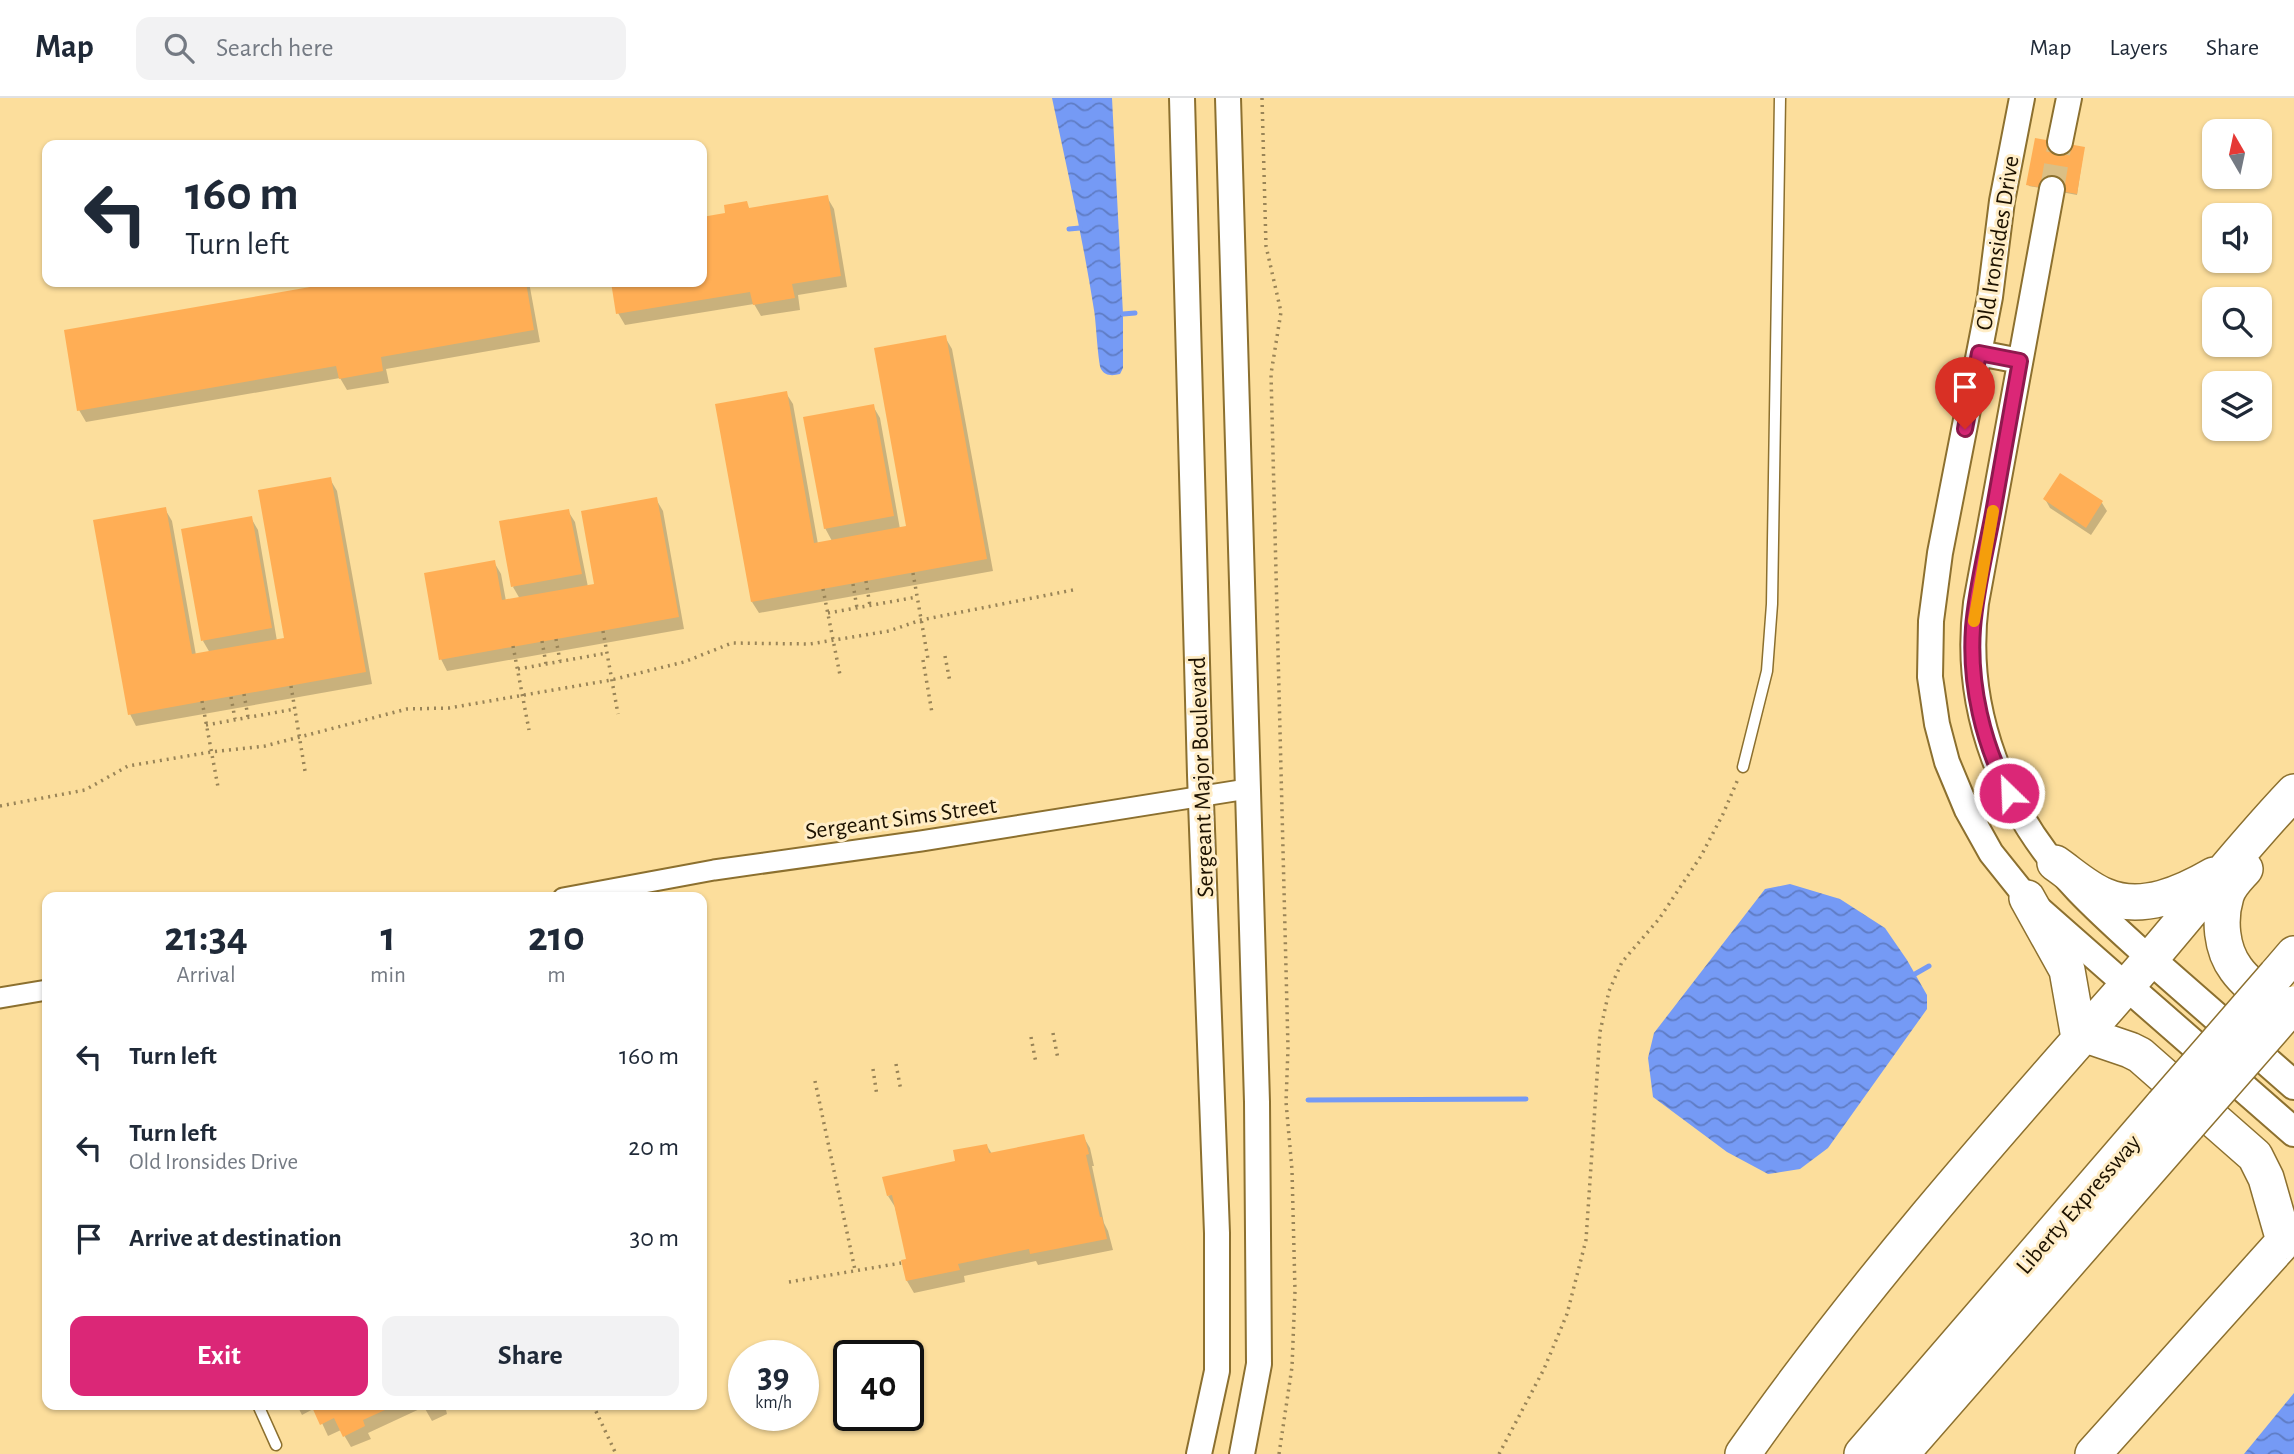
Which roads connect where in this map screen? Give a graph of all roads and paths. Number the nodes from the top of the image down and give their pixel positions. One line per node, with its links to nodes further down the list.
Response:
1 (1182, 98): 52 (street, Sergeant Major Boulevard)
2 (1228, 98): 51 (street, Sergeant Major Boulevard)
3 (1262, 98): 89 (path)
4 (1780, 98): 48 (lane)
5 (2022, 98): 9 (street, Old Ironsides Drive)
6 (2069, 98): 7 (street)
7 (2060, 142)
8 (2052, 189): 10 (street, Old Ironsides Drive)
9 (1979, 353): 10 (street); 58 (street, Old Ironsides Drive)
10 (2020, 361): 55 (street, Old Ironsides Drive)
11 (913, 573): 16 (path)
12 (866, 581): 17 (path)
13 (853, 584): 18 (path)
14 (823, 589): 19 (path)
15 (1073, 590): 20 (path)
16 (917, 597): 17 (path); 20 (path)
17 (870, 606): 18 (path)
18 (857, 608): 19 (path)
19 (828, 613): 24 (path)
20 (921, 620): 24 (path); 40 (path)
21 (603, 631): 26 (path)
22 (556, 639): 28 (path)
23 (542, 641): 29 (path)
24 (833, 641): 31 (path); 32 (path)
25 (513, 646): 30 (path)
26 (607, 653): 28 (path); 32 (path)
27 (945, 656): 33 (path)
28 (560, 661): 29 (path)
29 (546, 664): 30 (path)
30 (518, 669): 36 (path)
31 (840, 675)
32 (611, 680): 36 (path); 41 (path)
33 (950, 682)
34 (291, 686): 39 (path)
35 (244, 694): 42 (path)
36 (522, 695): 45 (path); 46 (path)
37 (231, 696): 43 (path)
38 (202, 701): 44 (path)
39 (295, 709): 42 (path); 46 (path)
40 (932, 713)
41 (618, 715)
42 (248, 717): 43 (path)
43 (235, 719): 44 (path)
44 (206, 724): 47 (path)
45 (529, 730)
46 (299, 737): 47 (path); 49 (path)
47 (211, 752): 50 (path); 54 (path)
48 (1743, 767): 90 (path)
49 (305, 771)
50 (218, 787)
51 (1247, 789): 52 (street, Sergeant Sims Street); 88 (street, Sergeant Major Boulevard)
52 (1201, 796): 57 (street, Sergeant Sims Street); 87 (street, Sergeant Major Boulevard)
53 (2284, 803): 56 (highway); 65 (highway)
54 (0, 806)
55 (2055, 863): 56 (highway); 59 (street, Old Ironsides Drive)
56 (2230, 866): 59 (highway)
57 (595, 892)
58 (2027, 898): 61 (street, Old Ironsides Drive); 67 (highway)
59 (2149, 958): 61 (highway); 74 (main road)
60 (2285, 964): 77 (highway, Liberty Expressway, bridge)
61 (2127, 986): 67 (highway); 78 (main road)
62 (42, 991): 63 (street)
63 (0, 998)
64 (2294, 1004): 77 (highway, Liberty Expressway, bridge)
65 (2294, 1020)
66 (1053, 1033): 69 (path)
67 (2081, 1036): 79 (highway); 91 (highway)
68 (1031, 1037): 70 (path)
69 (1058, 1059)
70 (1036, 1063)
71 (896, 1064): 75 (path)
72 (873, 1069): 76 (path)
73 (815, 1081): 81 (path)
74 (2294, 1085)
75 (901, 1091)
76 (877, 1096)
77 (2175, 1115): 92 (highway, Liberty Expressway); 93 (highway, Liberty Expressway)
78 (2294, 1132)
79 (2291, 1234): 94 (highway)
80 (901, 1263): 81 (path)
81 (855, 1270): 82 (path)
82 (789, 1282)
83 (260, 1410): 85 (lane)
84 (595, 1410): 86 (path)
85 (276, 1445)
86 (616, 1454)
87 (1199, 1454)
88 (1242, 1454)
89 (1279, 1454)
90 (1499, 1454)
91 (1743, 1454)
92 (1862, 1454)
93 (1901, 1454)
94 (2093, 1454)

